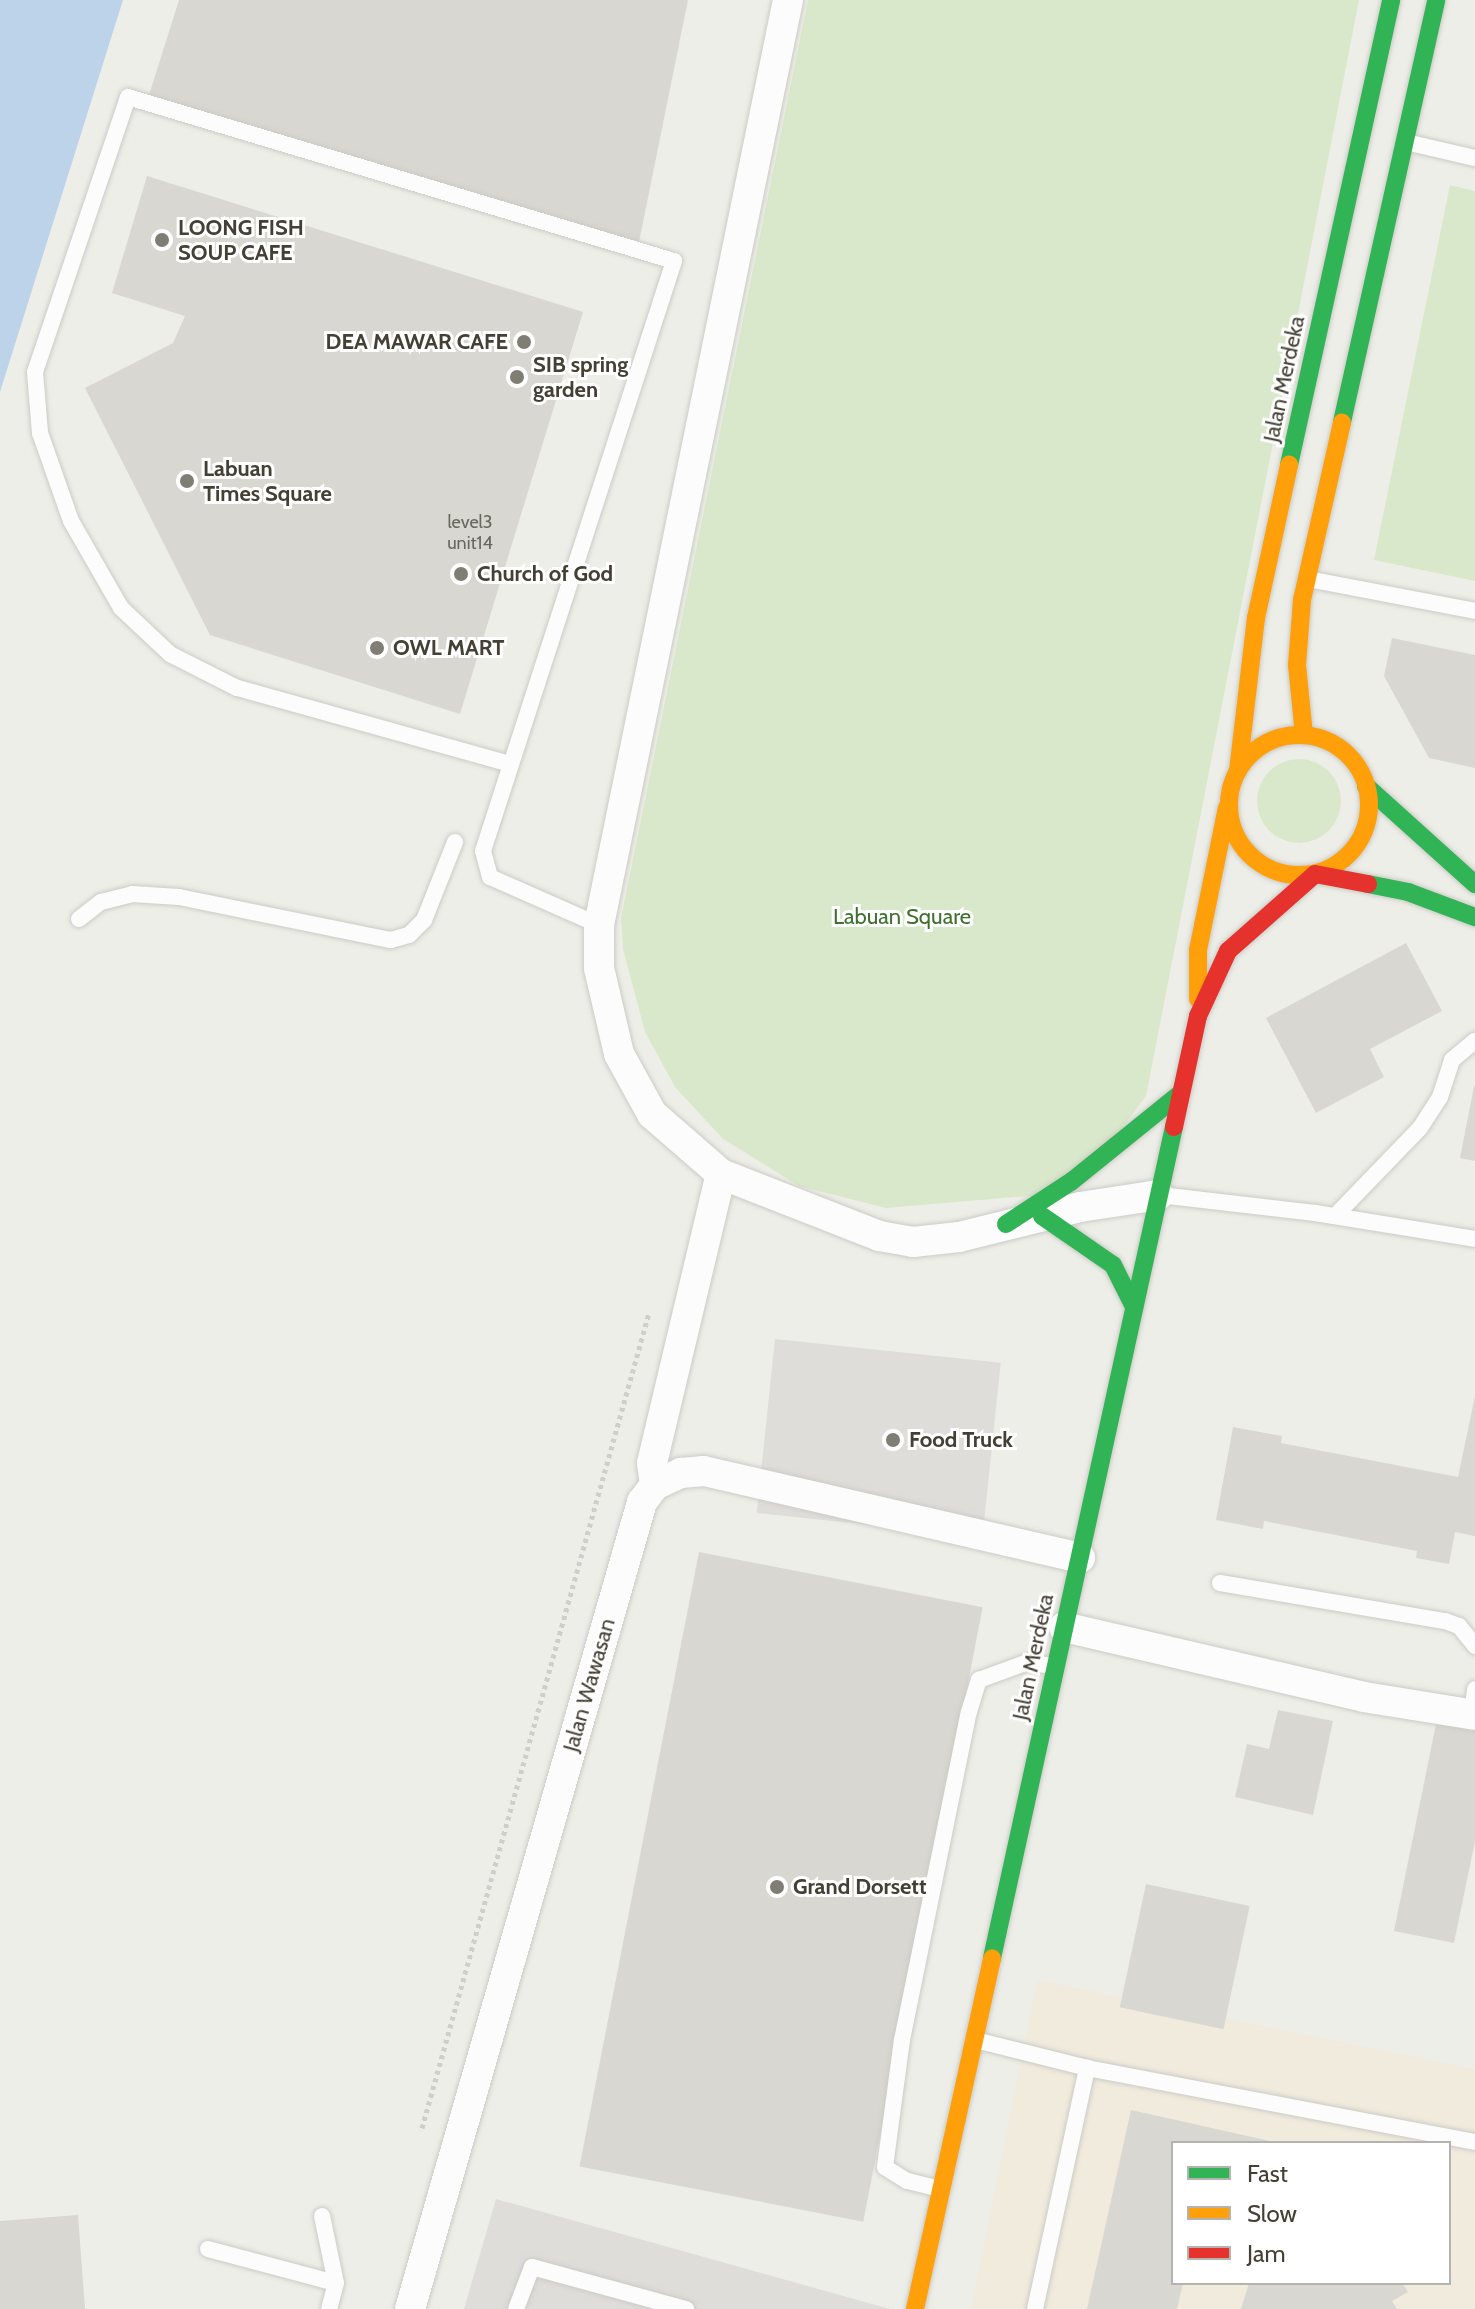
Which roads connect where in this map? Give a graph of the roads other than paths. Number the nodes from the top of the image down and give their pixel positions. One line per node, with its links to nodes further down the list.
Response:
1 (788, 0): 18 (street)
2 (1391, 0): 10 (main road, Jalan Merdeka)
3 (1436, 0): 4 (main road)
4 (1405, 142): 5 (lane); 6 (main road)
5 (1475, 158)
6 (1307, 579): 7 (lane); 8 (main road)
7 (1475, 611)
8 (1304, 735): 10 (main road); 11 (main road)
9 (510, 764): 9 (lane); 18 (lane)
10 (1238, 771): 12 (main road)
11 (1366, 786): 14 (main road); 15 (main road)
12 (1228, 803): 14 (main road); 19 (main road, Jalan Merdeka)
13 (455, 842): 17 (lane)
14 (1315, 874): 16 (main road); 19 (main road, Jalan Merdeka)
15 (1475, 884)
16 (1475, 917)
17 (79, 919)
18 (599, 925): 22 (street)
19 (1198, 1016): 21 (main road, Jalan Merdeka)
20 (1475, 1041): 25 (lane)
21 (1181, 1093): 23 (main road, Jalan Merdeka); 26 (main road)
22 (721, 1174): 26 (street); 29 (street)
23 (1158, 1195): 24 (street); 25 (lane); 28 (main road, Jalan Merdeka)
24 (1042, 1216): 26 (street); 28 (main road)
25 (1335, 1216): 27 (lane)
26 (1006, 1224)
27 (1475, 1239)
28 (1134, 1307): 30 (main road, Jalan Merdeka)
29 (655, 1485): 30 (street); 44 (street, Jalan Wawasan)
30 (1080, 1558): 32 (main road, Jalan Merdeka)
31 (1220, 1583): 33 (lane)
32 (1064, 1627): 34 (main road, Jalan Merdeka); 35 (street)
33 (1475, 1646)
34 (1055, 1667): 36 (main road, Jalan Merdeka); 39 (lane)
35 (1474, 1706)
36 (974, 2040): 37 (lane); 39 (main road, Jalan Merdeka)
37 (1087, 2068): 38 (lane); 48 (lane)
38 (1475, 2142)
39 (941, 2190): 47 (main road, Jalan Merdeka)
40 (322, 2216): 42 (lane)
41 (208, 2249): 42 (lane)
42 (336, 2283): 43 (lane)
43 (329, 2309)
44 (410, 2309)
45 (516, 2309): 46 (lane)
46 (686, 2309)
47 (915, 2309)
48 (1035, 2309)

